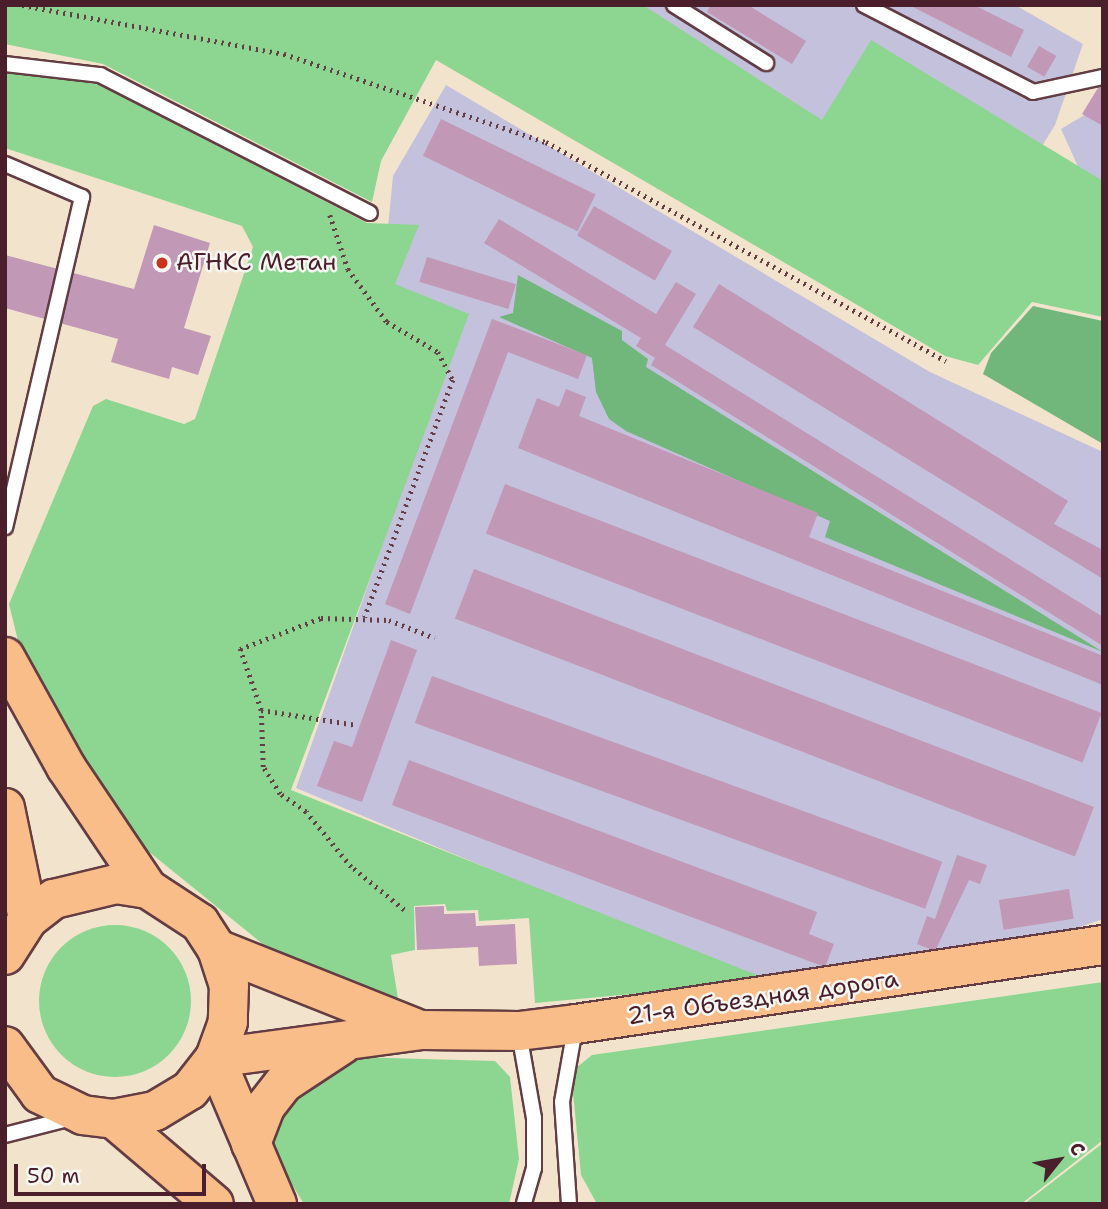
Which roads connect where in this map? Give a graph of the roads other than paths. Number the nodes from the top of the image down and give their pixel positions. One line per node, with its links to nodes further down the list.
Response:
1 (674, 5): 3 (lane)
2 (864, 5): 5 (lane)
3 (766, 63)
4 (5, 64): 7 (lane)
5 (1103, 77)
6 (5, 164): 8 (lane)
7 (370, 213)
8 (5, 527)
9 (5, 657): 11 (main road)
10 (5, 808): 12 (main road)
11 (148, 889): 12 (main road); 14 (main road)
12 (28, 919): 15 (main road)
13 (1103, 945): 16 (main road, 21-я Объездная дорога)
14 (217, 949): 17 (main road); 20 (main road)
15 (5, 955)
16 (576, 1024): 18 (main road, 21-я Объездная дорога); 27 (lane)
17 (422, 1030): 18 (main road, 21-я Объездная дорога); 20 (main road); 23 (main road)
18 (519, 1031): 26 (lane)
19 (6, 1056): 21 (main road)
20 (215, 1058): 21 (main road); 23 (main road)
21 (98, 1117): 22 (lane); 24 (main road)
22 (5, 1135)
23 (251, 1144): 25 (main road)
24 (214, 1204)
25 (277, 1204)
26 (524, 1204)
27 (569, 1204)

